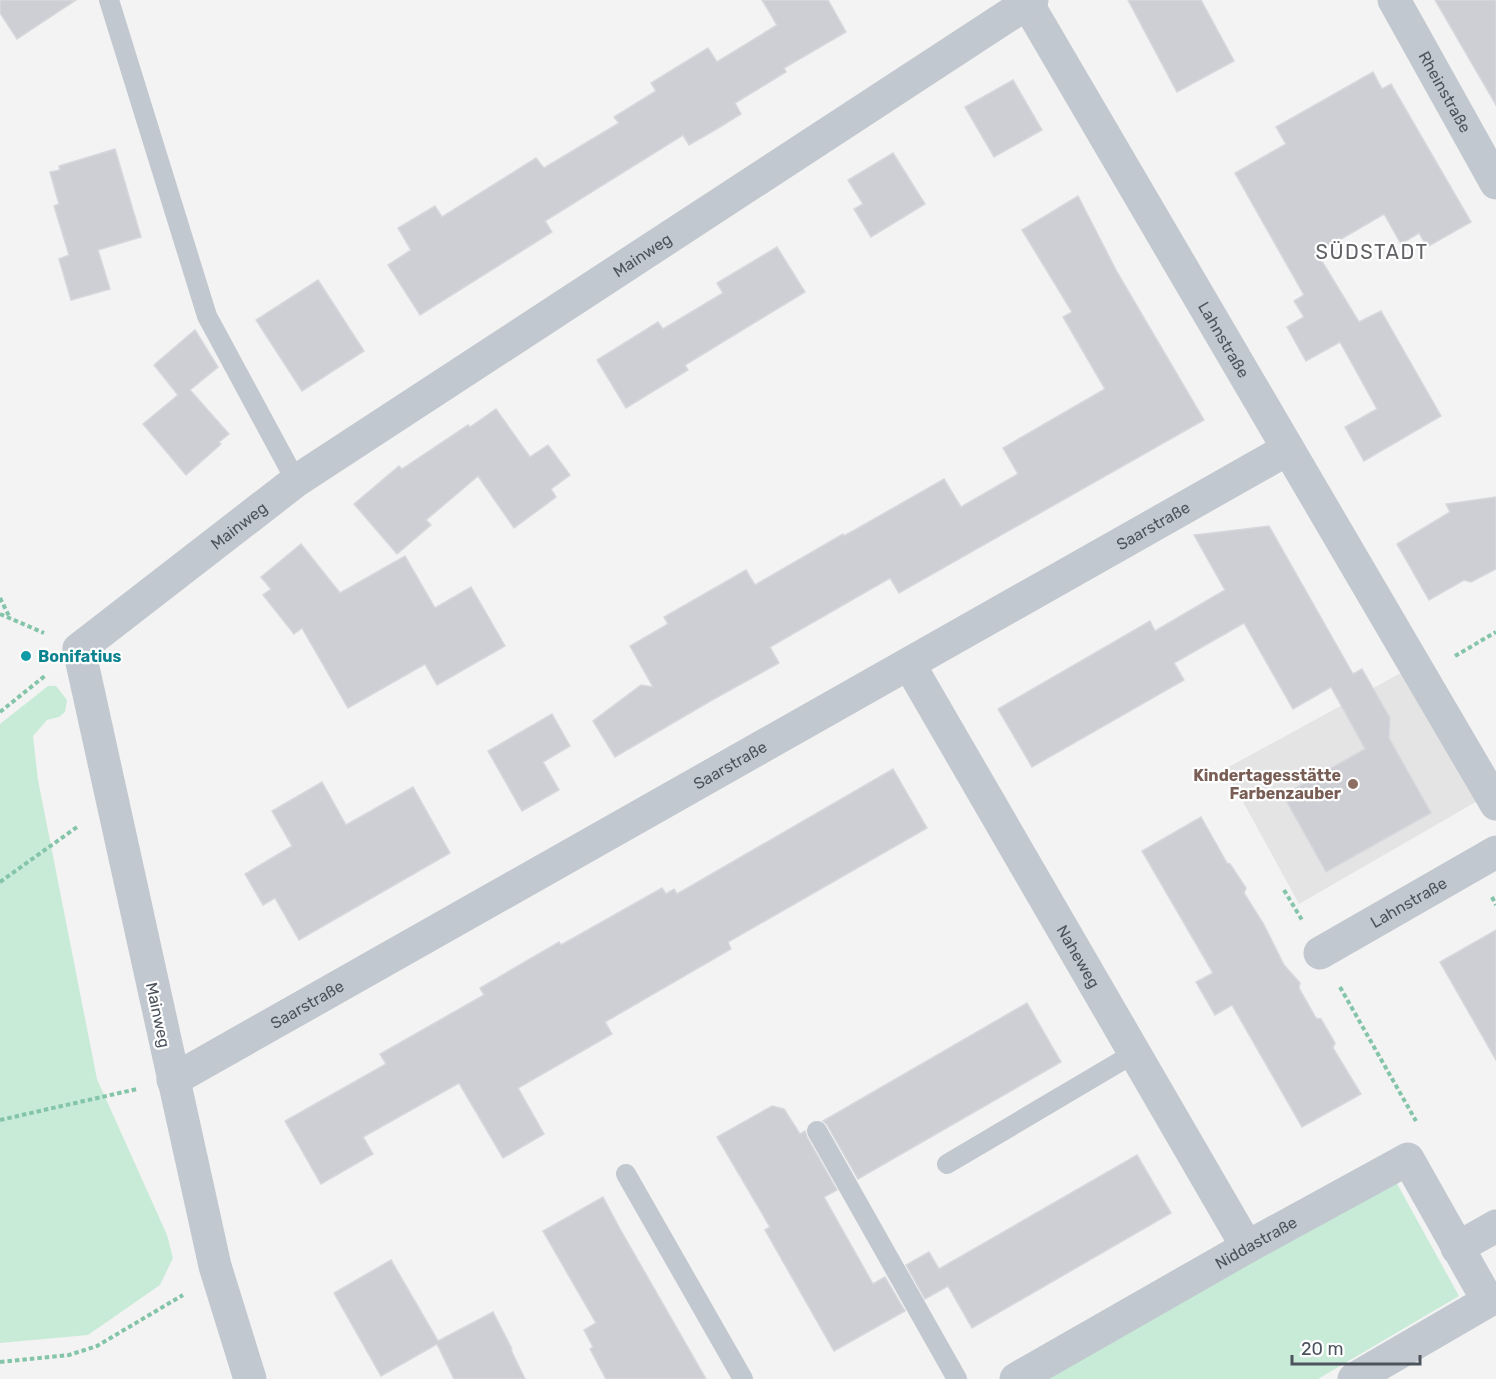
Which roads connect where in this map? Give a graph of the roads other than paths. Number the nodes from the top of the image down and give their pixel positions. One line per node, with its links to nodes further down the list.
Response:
1 (109, 0): 6 (lane)
2 (1394, 0): 4 (street, Rheinstraße)
3 (1030, 1): 5 (street, Lahnstraße); 6 (street, Mainweg)
4 (1496, 183)
5 (1288, 449): 7 (street, Saarstraße); 8 (street, Lahnstraße)
6 (296, 481): 12 (street, Mainweg)
7 (909, 664): 11 (street, Naheweg); 12 (street, Saarstraße)
8 (1496, 804)
9 (1496, 852): 10 (street, Lahnstraße)
10 (1320, 953)
11 (1133, 1054): 14 (lane); 17 (street, Naheweg)
12 (173, 1080): 19 (street, Mainweg)
13 (817, 1131): 21 (lane)
14 (947, 1164)
15 (626, 1174): 20 (lane)
16 (1496, 1226): 18 (street)
17 (1247, 1247): 18 (street, Niddastraße); 22 (street, Niddastraße)
18 (1457, 1248): 23 (street, Niddastraße)
19 (250, 1379)
20 (743, 1379)
21 (957, 1379)
22 (1016, 1379)
23 (1354, 1379)

